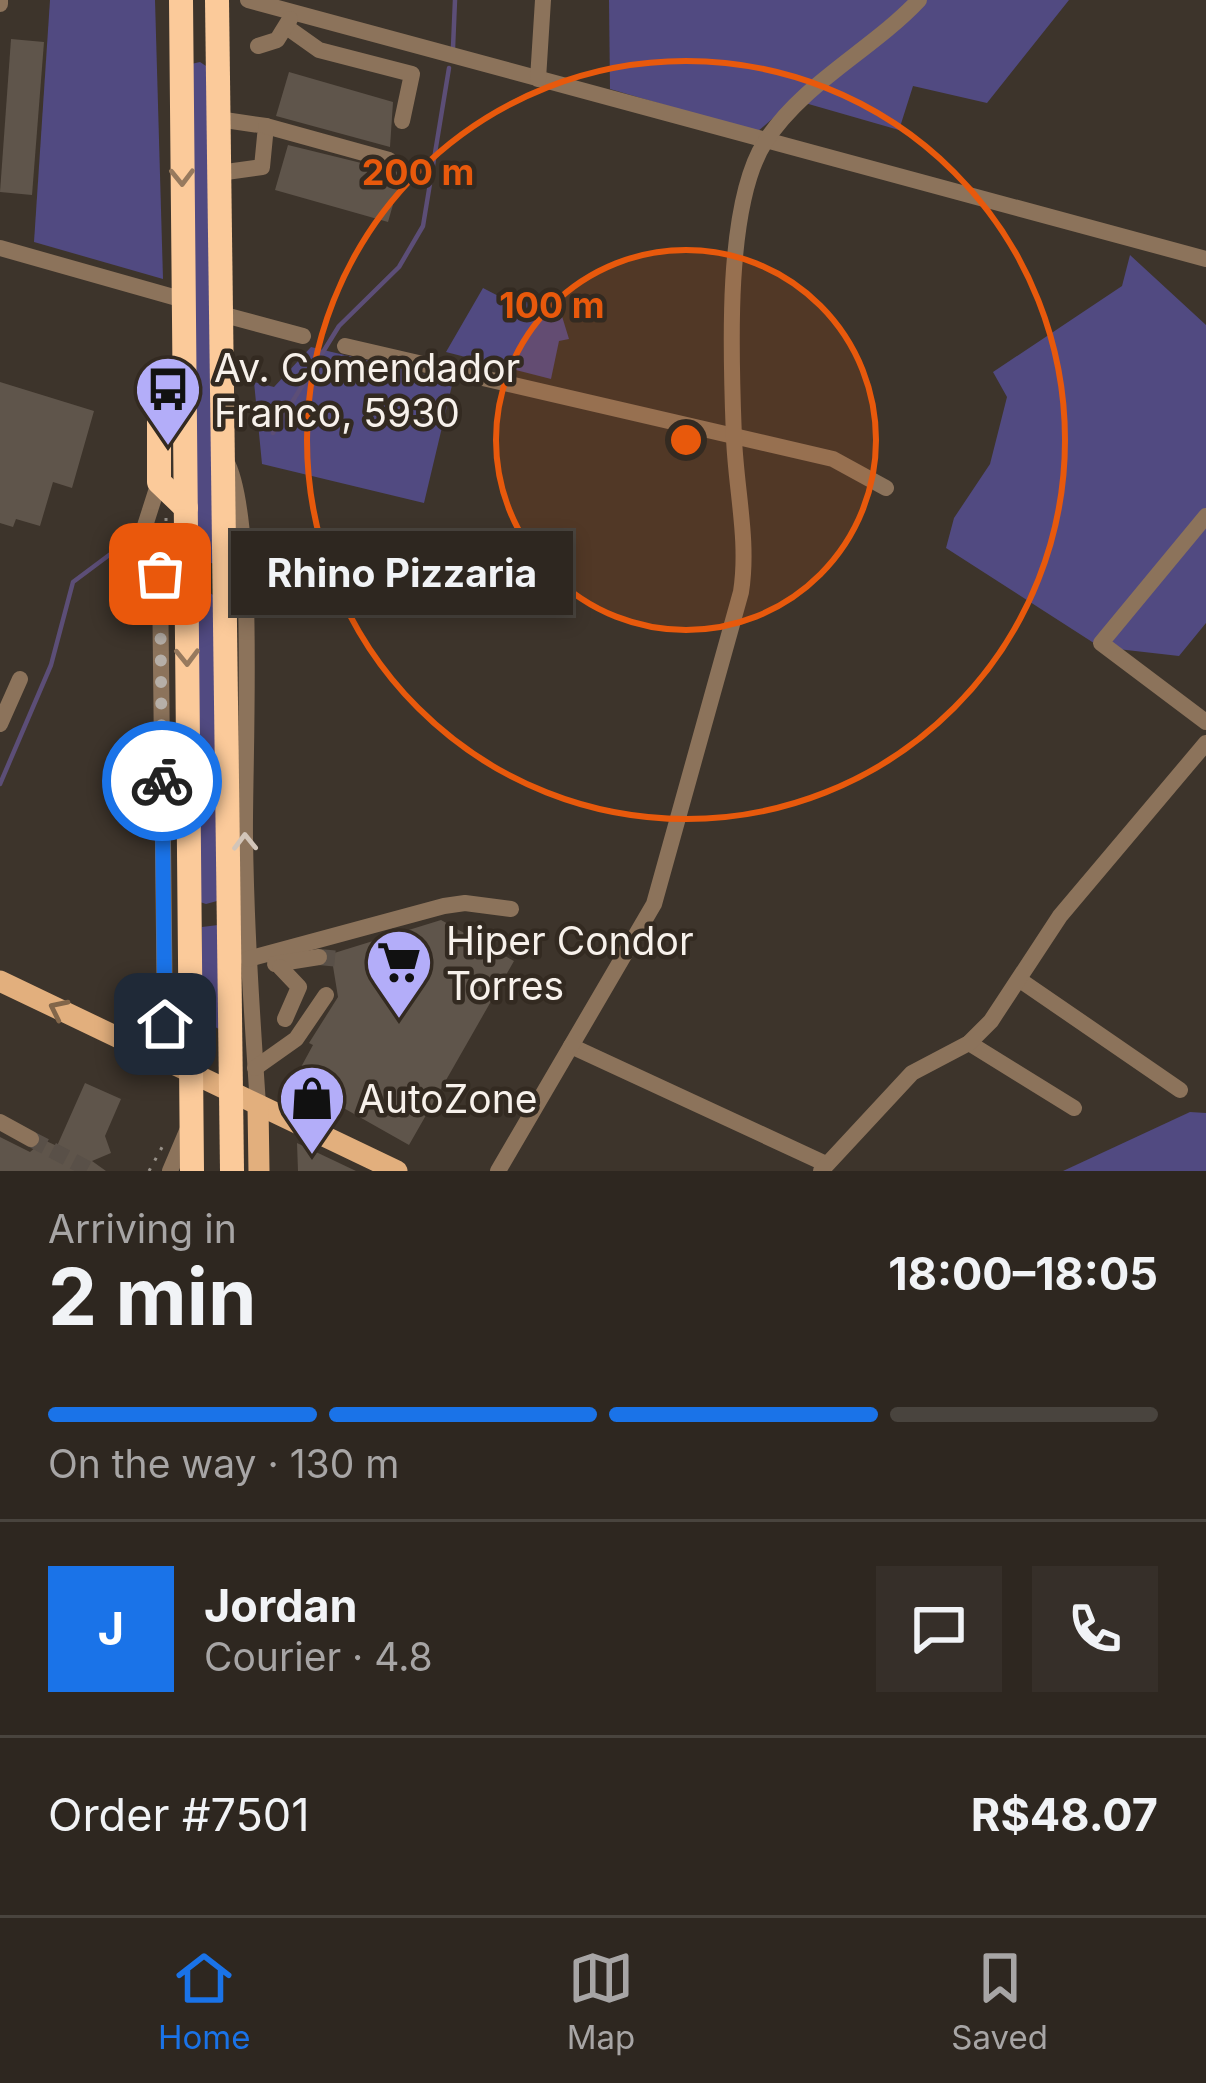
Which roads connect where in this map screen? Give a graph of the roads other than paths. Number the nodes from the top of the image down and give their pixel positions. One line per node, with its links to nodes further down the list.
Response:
1 (181, 0): 8 (highway)
2 (217, 0): 9 (highway)
3 (248, 0): 6 (street)
4 (543, 0): 10 (street)
5 (919, 0): 14 (street)
6 (290, 20): 7 (street); 10 (street); 12 (street)
7 (258, 46)
8 (181, 60): 9 (highway); 19 (highway, one-way to 19)
9 (216, 63): 11 (highway)
10 (538, 79): 14 (street)
11 (218, 119): 13 (street); 16 (highway)
12 (402, 121)
13 (266, 126): 15 (street); 16 (street)
14 (766, 141): 18 (street); 24 (street)
15 (389, 160)
16 (219, 173): 20 (highway)
17 (0, 248): 19 (street)
18 (1206, 260)
19 (184, 300): 23 (highway)
20 (221, 314): 21 (street); 25 (highway)
21 (303, 336)
22 (345, 346): 24 (street)
23 (184, 373): 27 (highway); 27 (highway)
24 (734, 438): 26 (street); 48 (street)
25 (224, 457): 30 (highway); 39 (street, one-way to 25)
26 (886, 488)
27 (170, 498): 29 (highway); 44 (street)
28 (1206, 516): 32 (street)
29 (187, 580): 30 (highway); 35 (highway, one-way to 35)
30 (225, 582): 36 (highway)
31 (20, 680): 33 (street)
32 (1206, 722)
33 (0, 724)
34 (1206, 743): 40 (street)
35 (190, 901): 36 (highway); 50 (highway)
36 (229, 909): 52 (highway)
37 (511, 909): 39 (street)
38 (320, 957): 39 (street)
39 (264, 961): 43 (street); 45 (street)
40 (1020, 980): 47 (street); 51 (street)
41 (0, 981): 50 (main road, one-way to 41)
42 (326, 995): 46 (street)
43 (285, 1019): 45 (street); 46 (street)
44 (165, 1024)
45 (252, 1026): 49 (street)
46 (304, 1029): 49 (street)
47 (969, 1043): 54 (street); 58 (street)
48 (571, 1046): 58 (street); 64 (street)
49 (255, 1068): 53 (street)
50 (191, 1073): 52 (main road); 55 (highway)
51 (1180, 1090)
52 (231, 1092): 53 (main road); 61 (highway)
53 (258, 1105): 62 (main road); 63 (main road)
54 (1074, 1108)
55 (192, 1120): 59 (street); 60 (highway)
56 (0, 1122): 57 (street)
57 (32, 1139)
58 (824, 1168)
59 (170, 1171)
60 (192, 1171)
61 (232, 1171)
62 (259, 1171)
63 (397, 1171)
64 (498, 1171)

